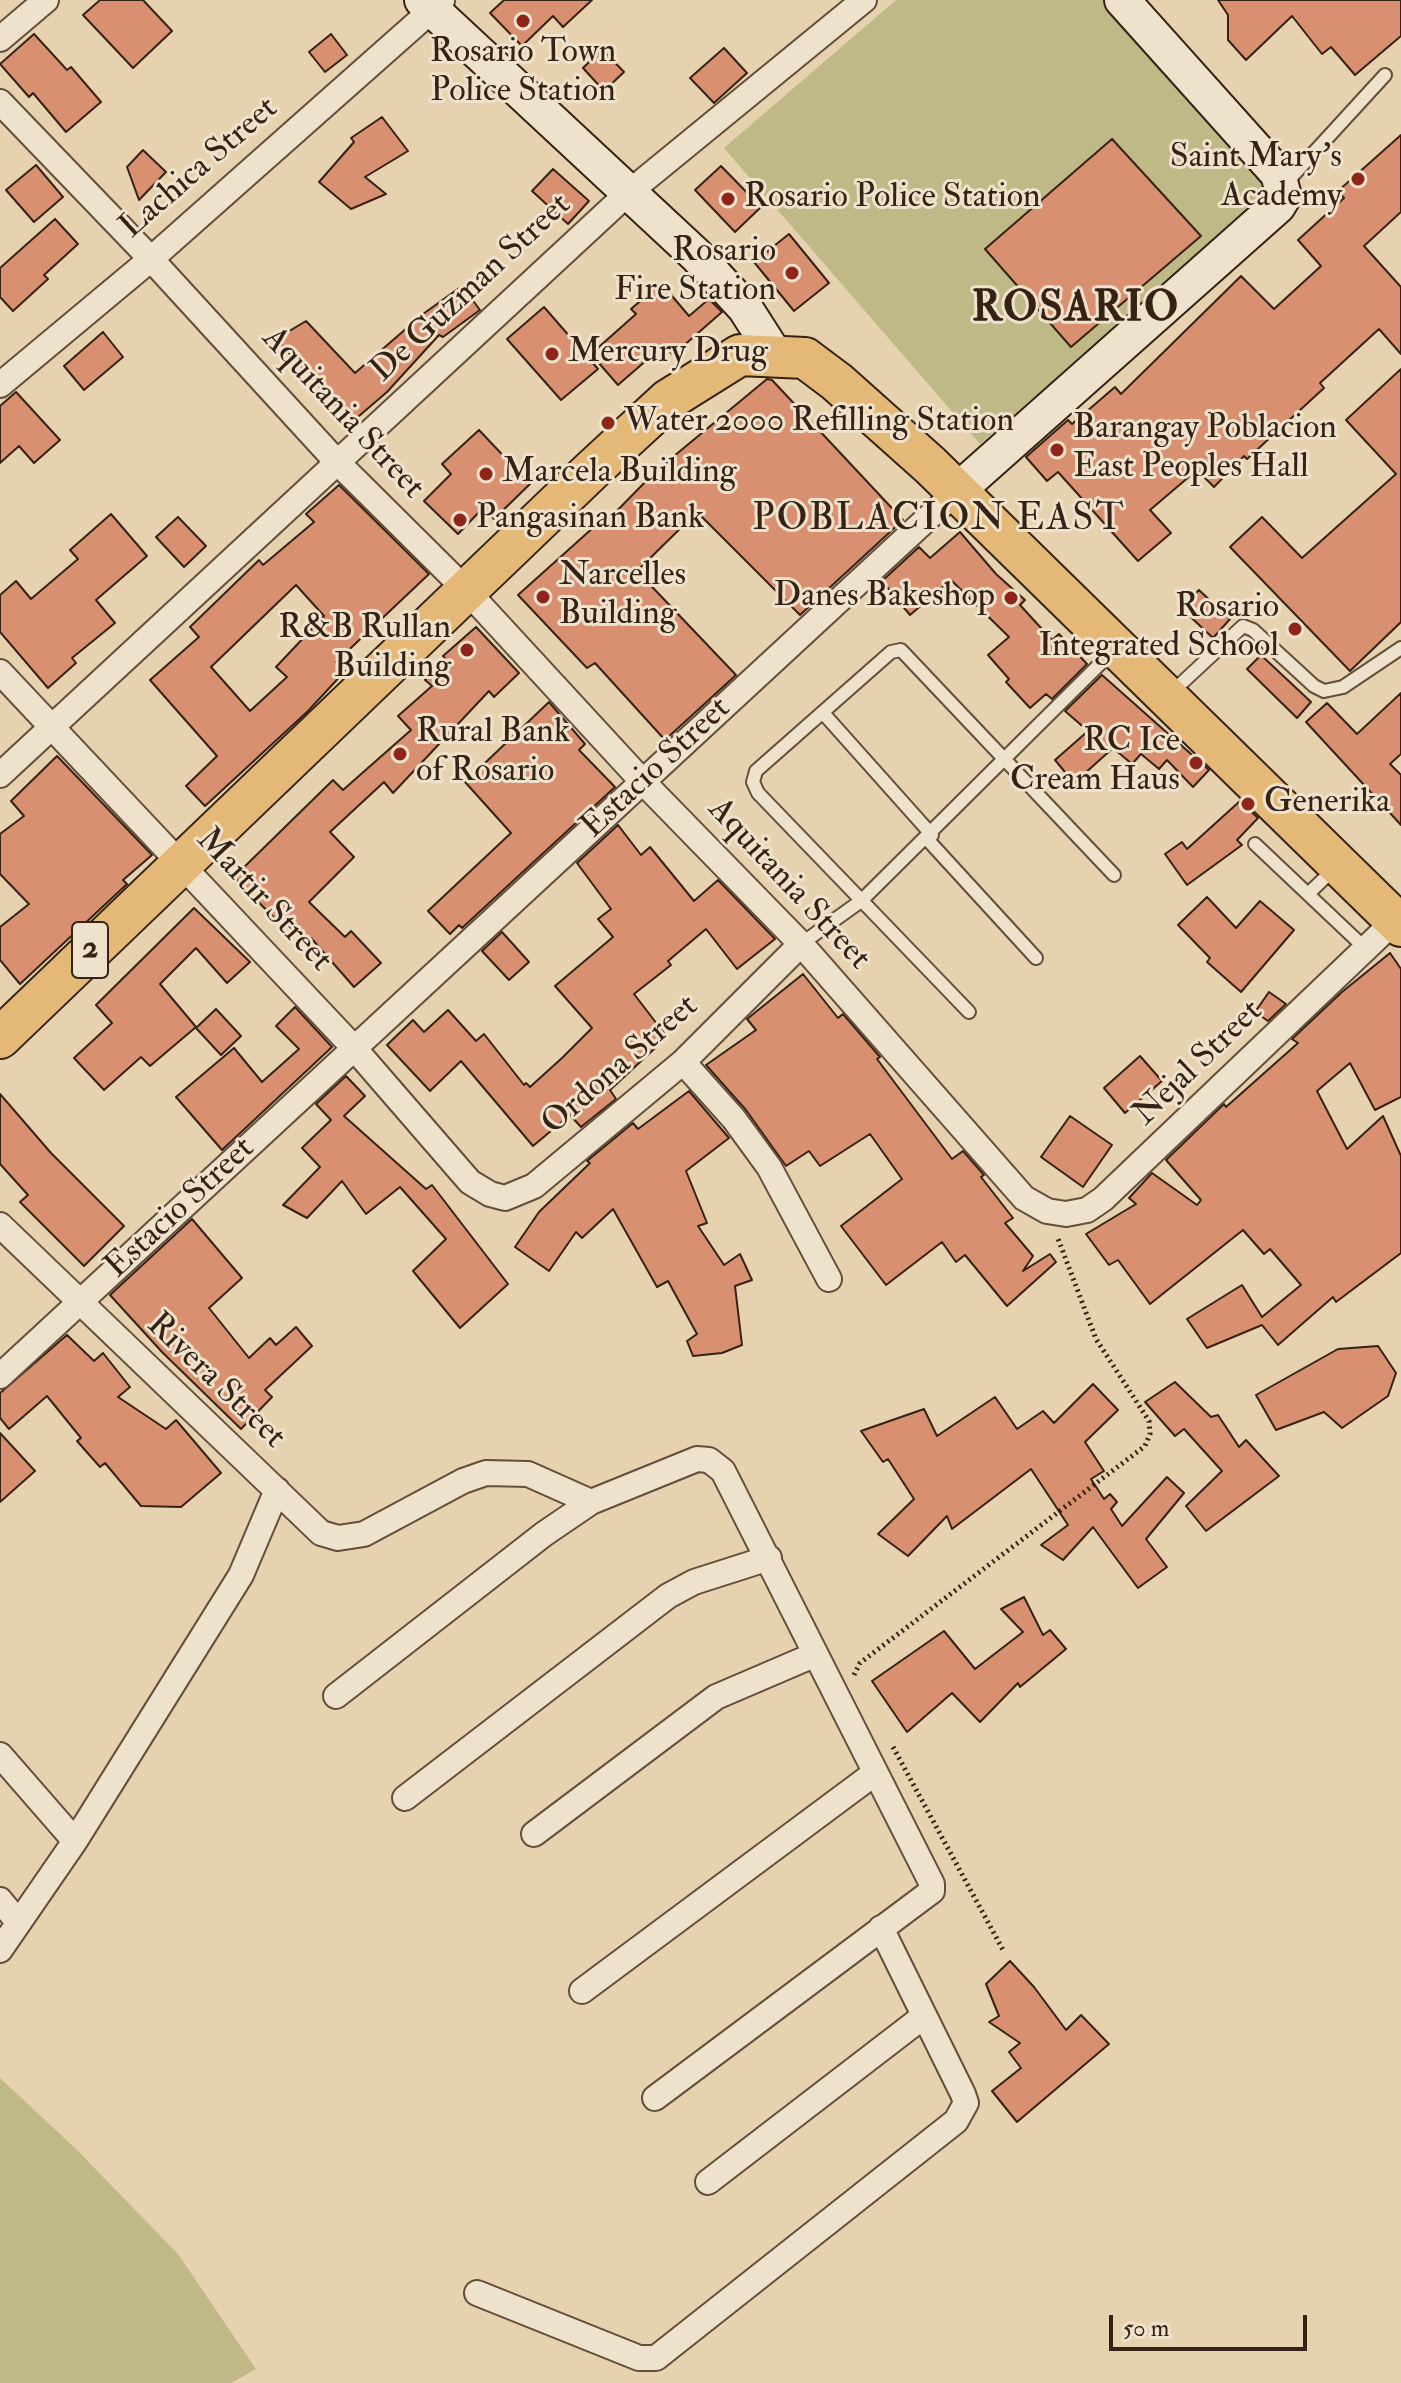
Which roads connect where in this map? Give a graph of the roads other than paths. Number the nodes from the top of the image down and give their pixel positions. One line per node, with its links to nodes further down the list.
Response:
1 (46, 0): 5 (street)
2 (864, 0): 9 (street, De Guzman Street)
3 (1122, 0): 8 (main road)
4 (432, 3): 9 (main road); 10 (street, Lachica Street)
5 (0, 39)
6 (1385, 75): 8 (lane)
7 (0, 102): 10 (street, Aquitania Street)
8 (1274, 172): 14 (main road, Estacio Street)
9 (627, 194): 11 (main road); 13 (street, De Guzman Street)
10 (151, 259): 12 (street, Lachica Street); 13 (street, Aquitania Street)
11 (775, 355): 14 (highway, 2); 15 (highway, 2)
12 (0, 385)
13 (336, 461): 15 (street, Aquitania Street); 21 (street, De Guzman Street)
14 (956, 492): 16 (highway, 2); 24 (street, Estacio Street)
15 (467, 591): 24 (street, Aquitania Street); 27 (highway, 2)
16 (1116, 648): 19 (highway, 2); 22 (lane)
17 (1401, 648): 19 (lane)
18 (0, 672): 21 (street, Martir Street)
19 (1167, 697): 28 (highway, 2)
20 (824, 714): 22 (lane); 25 (lane); 31 (lane)
21 (52, 728): 23 (street, De Guzman Street); 27 (street, Martir Street)
22 (1003, 758): 25 (lane); 29 (lane)
23 (0, 775)
24 (643, 782): 33 (street, Aquitania Street); 38 (street, Estacio Street)
25 (930, 837): 31 (lane); 35 (lane)
26 (1255, 844): 30 (lane)
27 (181, 862): 37 (highway, 2); 38 (street, Martir Street)
28 (1338, 865): 30 (lane); 32 (highway, 2)
29 (1114, 875)
30 (1308, 894): 34 (lane)
31 (861, 901): 33 (lane); 36 (lane)
32 (1399, 920): 34 (street, Nejal Street)
33 (801, 944): 39 (street, Ordona Street); 41 (street, Aquitania Street)
34 (1367, 950): 41 (street, Nejal Street)
35 (1036, 958)
36 (969, 1012)
37 (0, 1038)
38 (354, 1048): 40 (street, Martir Street); 44 (street, Estacio Street)
39 (683, 1062): 40 (street, Ordona Street); 43 (street)
40 (470, 1182)
41 (1047, 1211)
42 (0, 1225): 44 (street, Rivera Street)
43 (829, 1279)
44 (82, 1302): 45 (street, Estacio Street); 46 (street, Rivera Street)
45 (0, 1376)
46 (277, 1490): 47 (street, Rivera Street); 55 (street)
47 (591, 1502): 48 (street); 50 (street)
48 (769, 1558): 49 (street); 53 (street)
49 (814, 1655): 52 (street); 54 (street)
50 (336, 1696)
51 (0, 1755): 55 (street)
52 (875, 1773): 58 (street); 60 (street)
53 (405, 1798)
54 (534, 1834)
55 (75, 1841): 57 (street)
56 (0, 1900): 57 (street)
57 (18, 1922): 59 (street)
58 (881, 1928): 61 (street); 62 (street)
59 (0, 1950)
60 (582, 1991)
61 (924, 2016): 63 (street); 64 (street)
62 (655, 2098)
63 (708, 2182)
64 (477, 2293)

